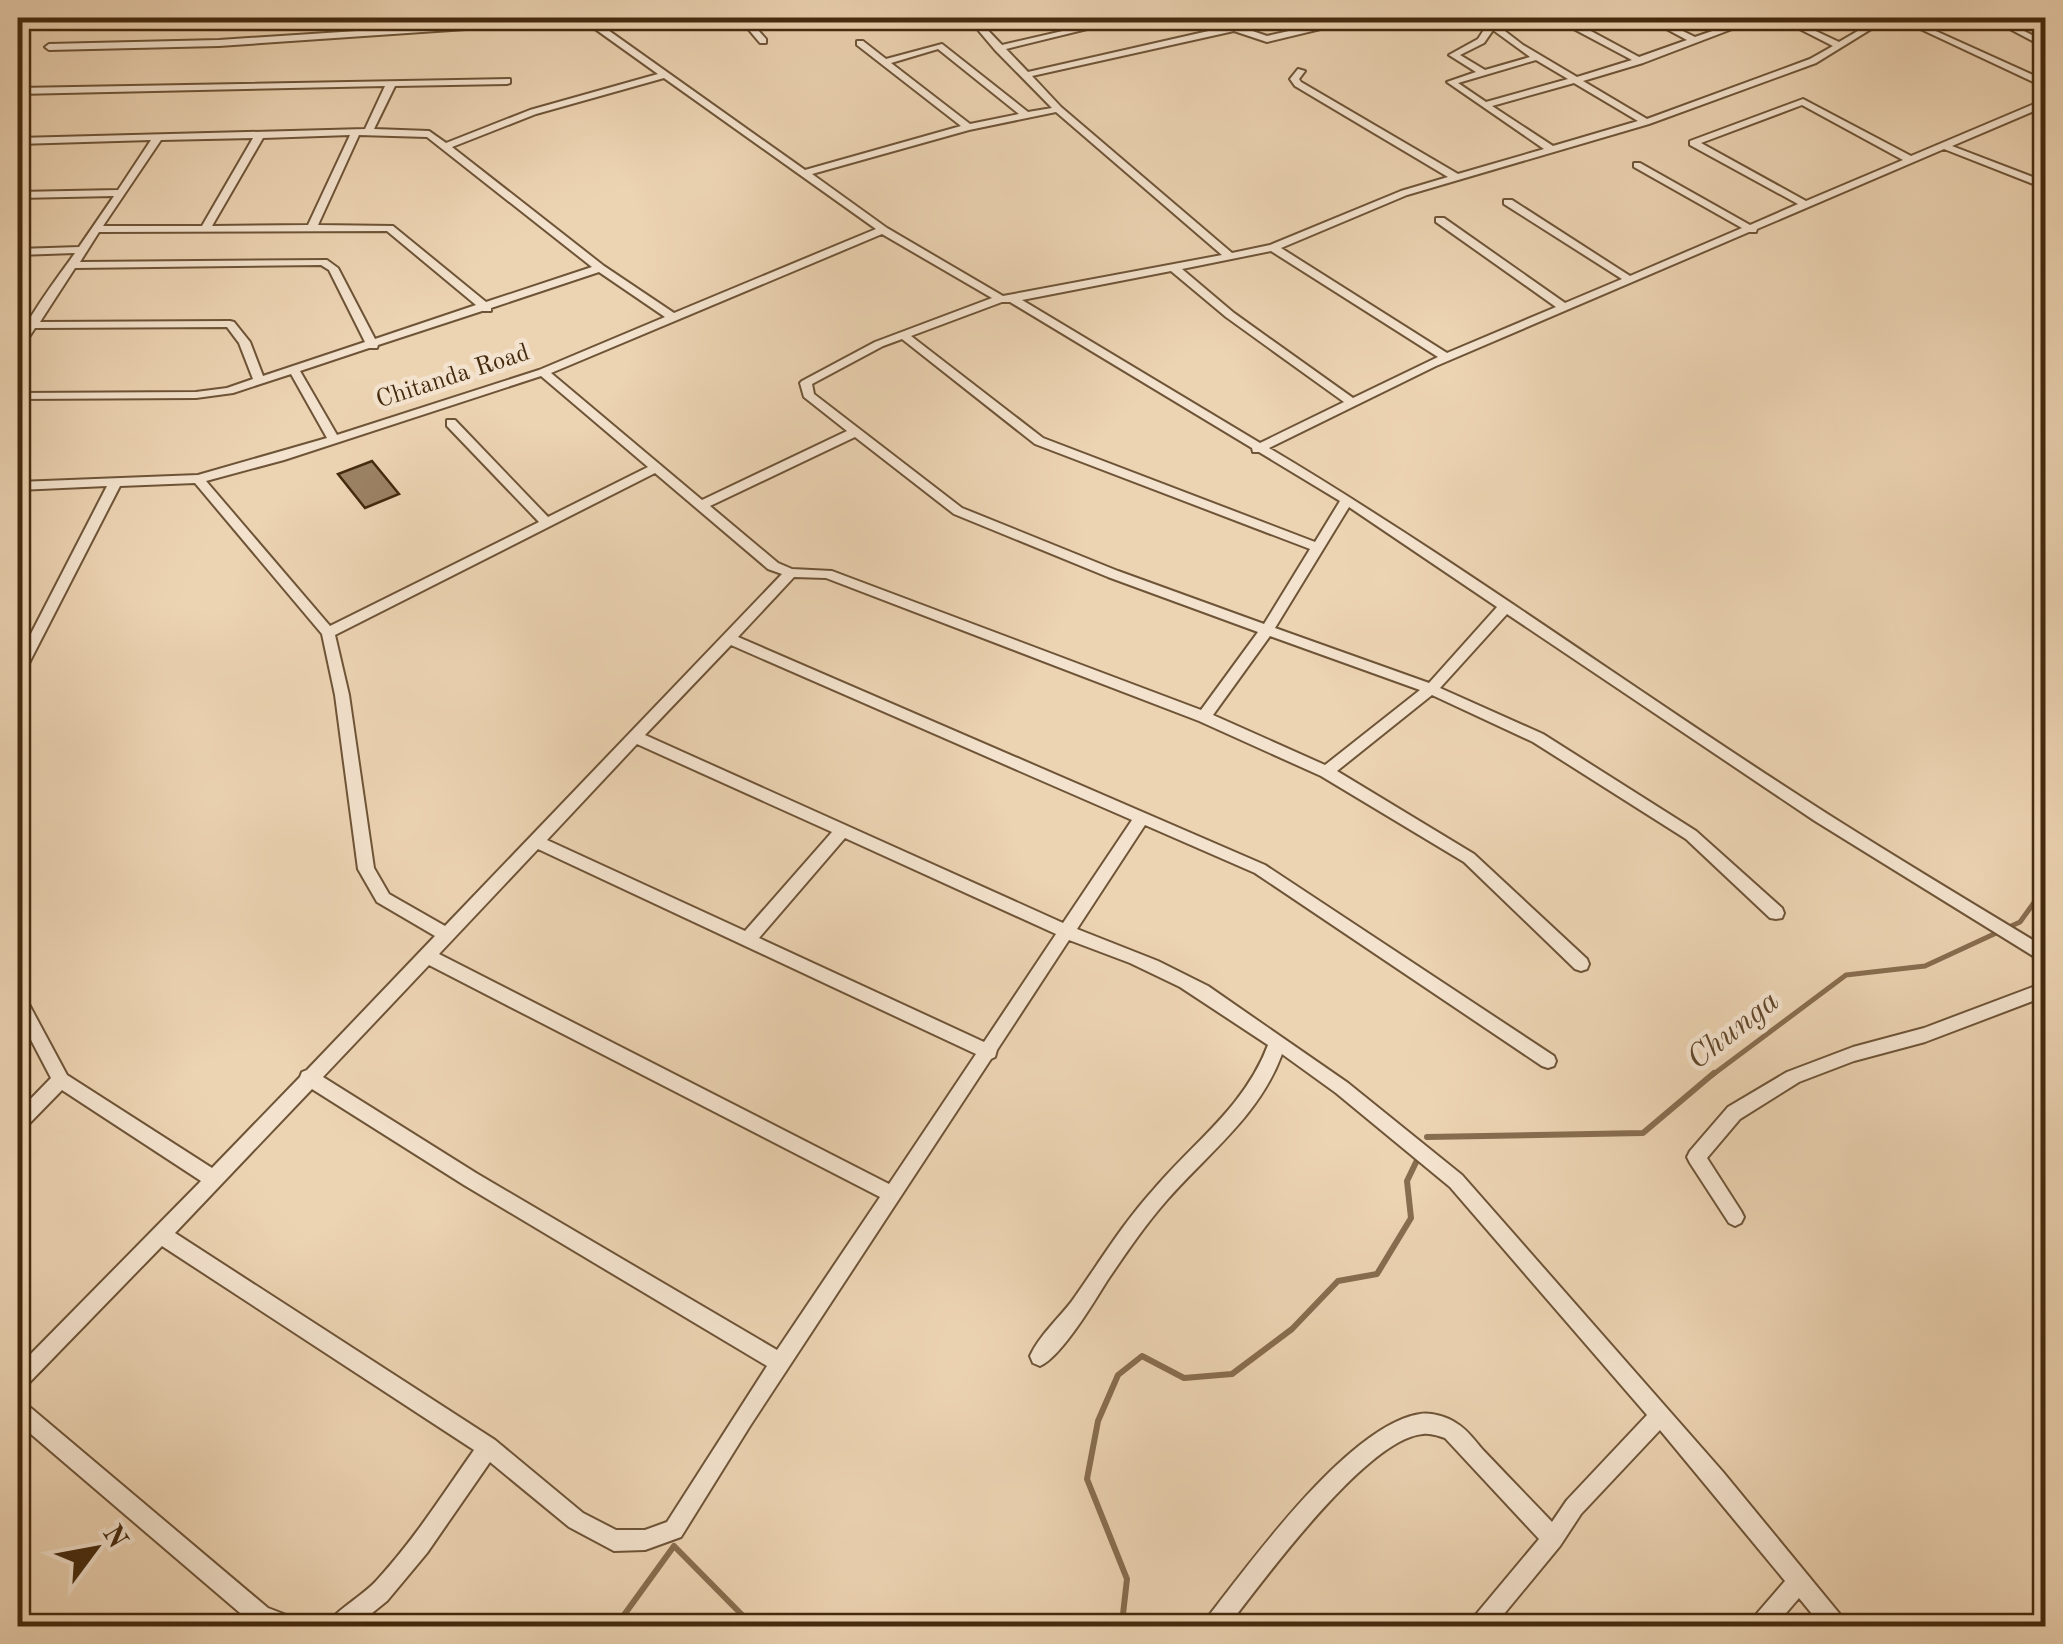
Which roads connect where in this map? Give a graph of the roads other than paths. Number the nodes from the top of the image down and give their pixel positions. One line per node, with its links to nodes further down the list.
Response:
1 (587, 18): 24 (street); 31 (street)
2 (743, 18): 19 (street)
3 (972, 18): 25 (street)
4 (1132, 18): 25 (street)
5 (1355, 18): 32 (street)
6 (1397, 18): 7 (street)
7 (1446, 18)
8 (1483, 18): 18 (street)
9 (1650, 18): 20 (street)
10 (1750, 18): 20 (street)
11 (1782, 18): 22 (street)
12 (1885, 18): 22 (street)
13 (1900, 18): 36 (street)
14 (1992, 18): 23 (street)
15 (1573, 25): 27 (street)
16 (33, 26): 17 (street)
17 (18, 27)
18 (1490, 27): 26 (street); 29 (street)
19 (763, 41)
20 (1696, 41): 27 (street)
21 (860, 43): 28 (street)
22 (1840, 46): 42 (street)
23 (2046, 46)
24 (49, 48)
25 (998, 48): 32 (street)
26 (1539, 57): 29 (street); 34 (street)
27 (1640, 60): 34 (street)
28 (884, 62): 41 (street); 43 (street)
29 (1481, 70): 39 (street)
30 (1301, 72): 54 (street)
31 (667, 74): 49 (street); 53 (street)
32 (1024, 74): 40 (street)
33 (506, 81): 35 (street)
34 (1577, 81): 39 (street); 42 (street)
35 (390, 84): 37 (street); 44 (street)
36 (2046, 86)
37 (18, 92)
38 (2046, 102): 48 (street)
39 (1484, 106): 50 (street)
40 (1058, 109): 41 (street); 69 (street)
41 (1025, 114): 43 (street)
42 (1646, 122): 50 (street)
43 (968, 127): 53 (street)
44 (362, 132): 45 (street); 49 (street); 61 (street)
45 (259, 136): 46 (street); 62 (street)
46 (156, 140): 47 (street); 56 (street)
47 (18, 142)
48 (1942, 146): 51 (street); 55 (street)
49 (443, 147): 71 (street)
50 (1552, 150): 54 (street)
51 (1911, 160): 59 (street); 59 (street)
52 (1637, 165): 65 (street)
53 (806, 173): 64 (street)
54 (1457, 178): 66 (street)
55 (2046, 186)
56 (119, 193): 57 (street); 63 (street)
57 (18, 195)
58 (1508, 202): 73 (street)
59 (1807, 205): 65 (street)
60 (1440, 220): 76 (street)
61 (312, 227): 62 (street); 75 (street)
62 (206, 228): 63 (street)
63 (96, 229): 67 (street)
64 (883, 230): 74 (street); 77 (street, Chitanda Road)
65 (1752, 230): 73 (street)
66 (1274, 248): 69 (street); 82 (street)
67 (80, 250): 68 (street); 70 (street)
68 (18, 252)
69 (1230, 256): 72 (street)
70 (70, 265): 78 (street); 81 (street)
71 (600, 268): 75 (street); 77 (street)
72 (1174, 268): 74 (street); 87 (street)
73 (1630, 280): 76 (street)
74 (1006, 299): 79 (street); 91 (street)
75 (487, 308): 81 (street)
76 (1565, 308): 82 (street)
77 (674, 318): 84 (street, Chitanda Road)
78 (31, 325): 80 (street); 85 (street)
79 (904, 336): 89 (street); 99 (street)
80 (18, 346)
81 (374, 346): 83 (street)
82 (1447, 358): 87 (street)
83 (294, 370): 85 (street); 90 (street)
84 (543, 372): 90 (street, Chitanda Road); 92 (street)
85 (259, 380): 86 (street)
86 (18, 396)
87 (1351, 402): 91 (street)
88 (451, 424): 98 (street)
89 (855, 432): 97 (street); 102 (street)
90 (334, 439): 93 (street, Chitanda Road)
91 (1256, 449): 96 (street)
92 (656, 468): 97 (street); 98 (street)
93 (198, 479): 94 (street, Chitanda Road); 103 (street)
94 (115, 483): 95 (street, Chitanda Road); 105 (street)
95 (18, 486)
96 (1347, 500): 99 (street); 101 (street)
97 (700, 506): 100 (street)
98 (547, 523): 103 (street)
99 (1317, 547): 102 (street)
100 (791, 573): 104 (street); 107 (street)
101 (1507, 606): 106 (street); 118 (street)
102 (1268, 628): 106 (street); 107 (street)
103 (328, 632): 115 (street)
104 (728, 638): 108 (street); 110 (street)
105 (18, 671)
106 (1431, 689): 109 (street); 113 (street)
107 (1204, 717): 109 (street)
108 (635, 737): 111 (street); 112 (street)
109 (1326, 772): 119 (street)
110 (1140, 820): 114 (street); 124 (street)
111 (842, 831): 114 (street); 116 (street)
112 (535, 841): 115 (street); 116 (street)
113 (1776, 913)
114 (1067, 932): 122 (street); 123 (street)
115 (447, 934): 117 (street)
116 (747, 940): 123 (street)
117 (426, 956): 125 (street); 129 (street)
118 (2046, 957)
119 (1580, 964)
120 (2046, 990): 130 (street)
121 (18, 1000): 126 (street)
122 (1278, 1042): 132 (street); 136 (street)
123 (989, 1052): 129 (street)
124 (1548, 1061)
125 (308, 1077): 128 (street); 133 (street)
126 (61, 1080): 127 (street); 128 (street)
127 (18, 1122)
128 (212, 1178): 131 (street)
129 (893, 1195): 133 (street)
130 (1735, 1216)
131 (161, 1235): 134 (street); 137 (street)
132 (1040, 1356)
133 (780, 1363): 137 (street)
134 (18, 1380)
135 (18, 1410): 140 (street)
136 (1660, 1415): 138 (street); 139 (street)
137 (488, 1447): 142 (street)
138 (1553, 1539): 143 (street); 144 (street)
139 (1798, 1582): 145 (street); 146 (street)
140 (257, 1621): 141 (street)
141 (286, 1626)
142 (337, 1626)
143 (1215, 1626)
144 (1481, 1626)
145 (1760, 1626)
146 (1834, 1626)

